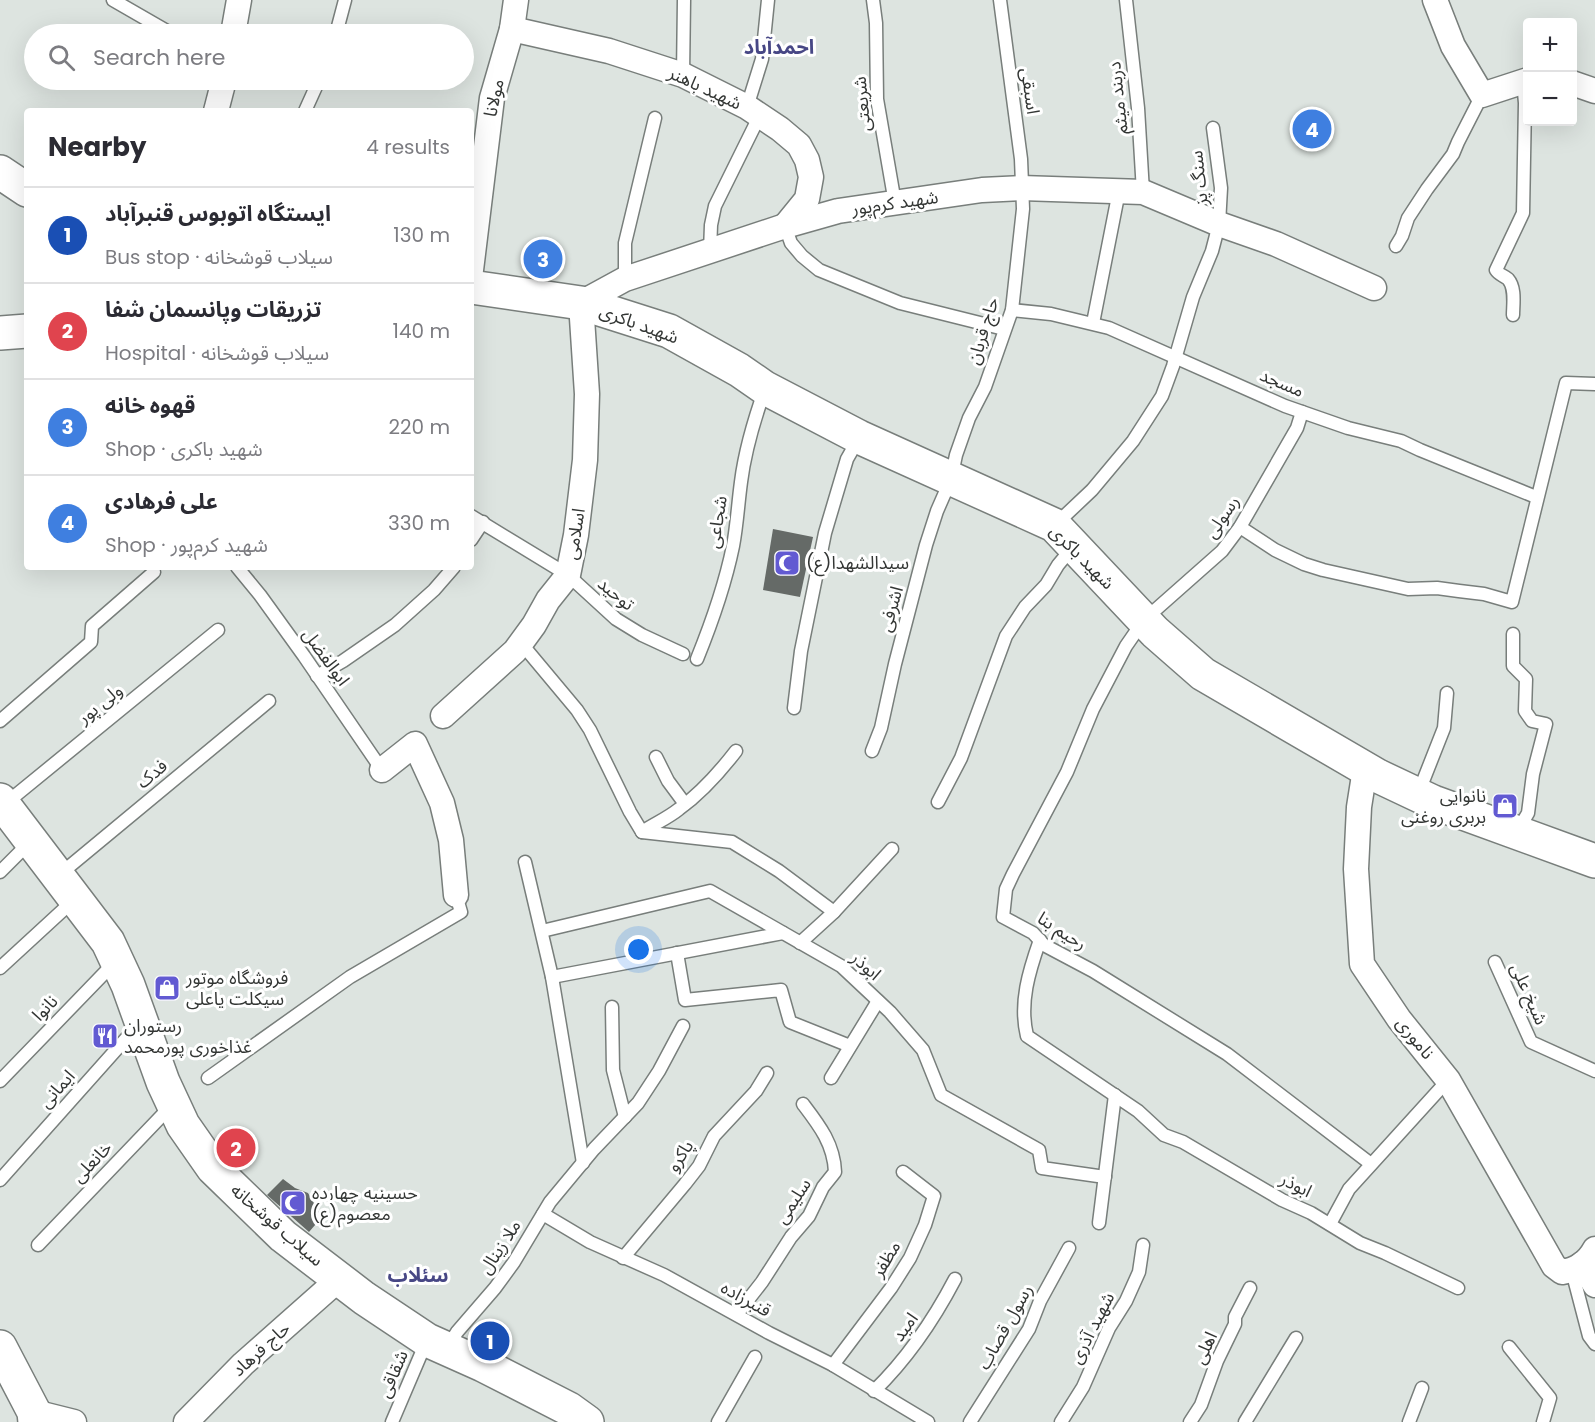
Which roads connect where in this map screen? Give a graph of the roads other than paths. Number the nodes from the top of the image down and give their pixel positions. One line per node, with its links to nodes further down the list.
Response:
1 (113, 0): 11 (lane)
2 (239, 0): 12 (street)
3 (345, 0): 13 (lane)
4 (516, 0): 14 (street, مولانا)
5 (684, 0): 15 (lane)
6 (768, 0): 24 (lane)
7 (873, 0): 33 (lane, شریعتی)
8 (1000, 0): 30 (lane, اسبقی)
9 (1126, 0): 32 (lane, دربند میثم)
10 (1435, 0): 21 (street)
11 (155, 24)
12 (235, 24)
13 (339, 24)
14 (512, 29): 15 (street, شهید باهنر); 36 (street, مولانا)
15 (683, 75): 24 (street, شهید باهنر)
16 (1523, 81): 21 (street)
17 (1577, 85): 20 (street)
18 (221, 90): 22 (street)
19 (314, 90): 23 (lane)
20 (1595, 91)
21 (1482, 95): 37 (lane)
22 (217, 108)
23 (306, 108)
24 (753, 111): 35 (street, شهید باهنر); 38 (lane)
25 (655, 118): 39 (lane)
26 (1525, 126): 44 (lane)
27 (1213, 128): 34 (lane, سنگ پز)
28 (0, 172): 29 (main road)
29 (24, 188)
30 (1021, 188): 31 (street, شهید کرم‌پور); 33 (street, شهید کرم‌پور); 43 (lane, حاج قربان)
31 (1119, 191): 32 (street, شهید کرم‌پور); 45 (lane)
32 (1143, 192): 34 (street, شهید کرم‌پور)
33 (895, 203): 35 (street, شهید کرم‌پور)
34 (1219, 224): 41 (street, شهید کرم‌پور); 49 (lane, سنگ پز)
35 (785, 226): 38 (street, شهید کرم‌پور); 46 (lane)
36 (474, 245)
37 (1396, 246)
38 (710, 251): 39 (street, شهید کرم‌پور)
39 (625, 279): 42 (street, شهید کرم‌پور)
40 (474, 287): 42 (main road, شهید باکری)
41 (1374, 288)
42 (581, 303): 51 (main road, شهید باکری); 64 (street, اسلامی)
43 (1012, 310): 45 (lane, مسجد); 46 (lane, حاج قربان)
44 (1513, 315)
45 (1093, 323): 49 (lane, مسجد)
46 (1004, 328): 54 (lane, حاج قربان)
47 (24, 331): 48 (main road)
48 (0, 333)
49 (1175, 357): 52 (lane, مسجد); 60 (lane, سنگ پز)
50 (1595, 384): 55 (lane)
51 (765, 388): 53 (main road, شهید باکری); 70 (lane, شجاعی)
52 (1302, 412): 55 (lane, مسجد); 58 (lane, رسولی)
53 (859, 437): 54 (main road, شهید باکری); 74 (lane)
54 (951, 479): 60 (main road, شهید باکری); 78 (lane, اشرفی)
55 (1536, 497): 58 (lane)
56 (474, 518): 57 (lane, توحید)
57 (483, 522): 59 (lane); 64 (lane, توحید)
58 (1240, 527): 65 (lane, رسولی)
59 (474, 536)
60 (1064, 536): 65 (main road, شهید باکری); 84 (lane, سنگ پز)
61 (239, 570): 71 (lane, ابوالفضل)
62 (451, 570): 71 (lane)
63 (154, 572): 76 (lane)
64 (568, 575): 68 (street, اسلامی); 69 (lane, توحید)
65 (1144, 620): 80 (main road, شهید باکری); 98 (lane, رحیم بنا)
66 (218, 630): 83 (lane, ولی پور)
67 (1513, 634): 87 (lane)
68 (521, 643): 75 (street, اسلامی); 86 (lane)
69 (683, 654)
70 (697, 659)
71 (317, 676): 81 (lane, ابوالفضل)
72 (1446, 693): 82 (lane)
73 (269, 701): 93 (lane, فدک)
74 (794, 708)
75 (443, 716)
76 (0, 721)
77 (735, 751): 85 (lane)
78 (872, 751)
79 (657, 757): 85 (lane)
80 (1365, 769): 82 (main road, شهید باکری); 114 (street, ناموری)
81 (382, 770): 94 (street)
82 (1417, 795): 87 (main road, شهید باکری)
83 (2, 802): 88 (main road, سیلاب قوشخانه)
84 (938, 802)
85 (685, 804): 86 (lane)
86 (642, 832): 95 (lane)
87 (1516, 834): 90 (main road, شهید باکری)
88 (32, 840): 92 (lane); 93 (main road, سیلاب قوشخانه)
89 (892, 849): 95 (lane)
90 (1595, 861)
91 (525, 862): 96 (lane)
92 (0, 872)
93 (67, 887): 101 (main road, سیلاب قوشخانه); 103 (lane, فدک)
94 (456, 895): 112 (lane)
95 (834, 912): 99 (lane)
96 (542, 931): 97 (lane, ابوذر); 104 (lane)
97 (783, 933): 99 (lane, ابوذر); 100 (lane)
98 (1040, 940): 116 (lane, ابوذر); 121 (lane, رحیم بنا)
99 (800, 943): 105 (lane, ابوذر)
100 (677, 953): 104 (lane); 109 (lane)
101 (116, 961): 107 (main road, سیلاب قوشخانه); 115 (lane, نانوا)
102 (1495, 962): 110 (lane, شیخ علی)
103 (0, 968)
104 (552, 976): 120 (lane)
105 (878, 1001): 109 (lane); 123 (lane, ابوذر)
106 (612, 1007): 119 (lane)
107 (141, 1022): 117 (main road, سیلاب قوشخانه); 124 (lane, ایمانی)
108 (683, 1026): 119 (lane, ملا زینال)
109 (850, 1046): 113 (lane)
110 (1595, 1071)
111 (767, 1073): 131 (lane, پاکرو)
112 (208, 1078)
113 (831, 1078)
114 (1448, 1080): 121 (lane); 132 (street, ناموری)
115 (0, 1081)
116 (1115, 1095): 123 (lane); 127 (lane, ابوذر)
117 (173, 1103): 128 (lane, خانعلی); 134 (main road, سیلاب قوشخانه)
118 (803, 1104): 138 (lane, سلیمی)
119 (625, 1117): 120 (lane, ملا زینال)
120 (583, 1163): 125 (lane, ملا زینال)
121 (1371, 1164): 127 (lane)
122 (903, 1172): 145 (lane, مظفر)
123 (1105, 1176): 126 (lane)
124 (0, 1180)
125 (543, 1214): 131 (lane, قنبرزاده); 141 (lane, ملا زینال)
126 (1099, 1223)
127 (1329, 1224): 137 (lane, ابوذر)
128 (38, 1245)
129 (1143, 1245): 156 (lane, شهید آذری)
130 (1069, 1248): 155 (lane, رسول قصاب)
131 (623, 1258): 138 (lane, قنبرزاده)
132 (1583, 1261): 135 (street); 140 (lane)
133 (955, 1278): 147 (lane, امید)
134 (339, 1279): 141 (main road, سیلاب قوشخانه); 150 (street, حاج فرهاد)
135 (1595, 1285)
136 (1250, 1288): 157 (lane, اهلی)
137 (1458, 1288)
138 (737, 1314): 145 (lane, قنبرزاده)
139 (1296, 1338): 158 (lane)
140 (1595, 1344)
141 (436, 1345): 151 (lane, شقاقی); 152 (main road, سیلاب قوشخانه)
142 (0, 1347): 148 (main road)
143 (1509, 1347): 160 (lane)
144 (755, 1357): 153 (lane)
145 (833, 1365): 147 (lane, قنبرزاده)
146 (1422, 1388): 159 (lane)
147 (874, 1391): 154 (lane, قنبرزاده)
148 (35, 1417): 149 (street)
149 (74, 1422)
150 (186, 1422)
151 (392, 1422)
152 (587, 1422)
153 (718, 1422)
154 (928, 1422)
155 (970, 1422)
156 (1061, 1422)
157 (1190, 1422)
158 (1245, 1422)
159 (1409, 1422)
160 (1543, 1422)

